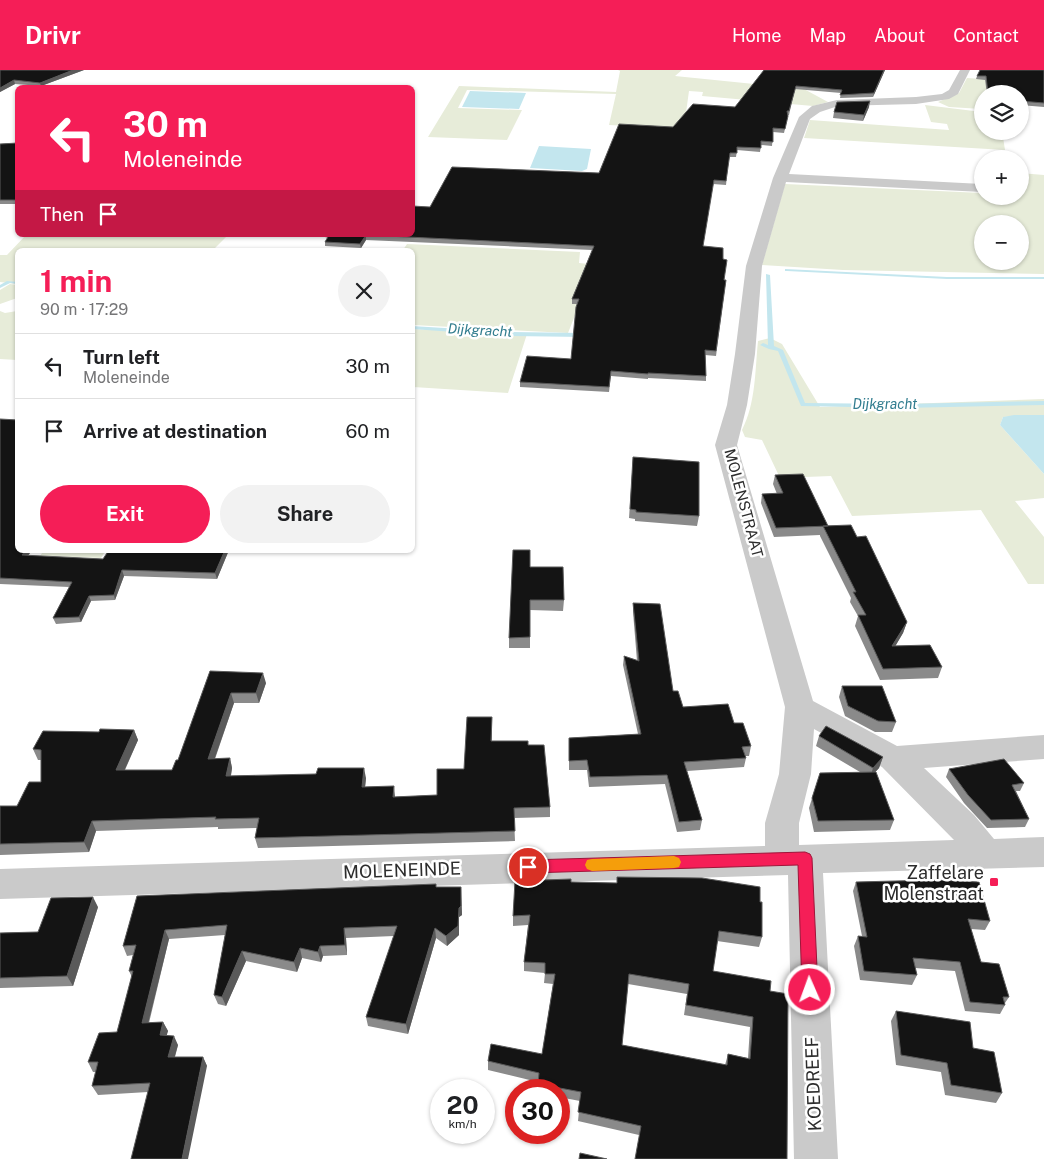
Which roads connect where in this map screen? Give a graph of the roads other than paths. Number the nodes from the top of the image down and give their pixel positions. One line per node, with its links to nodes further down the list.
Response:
1 (965, 70): 2 (street, MOLENSTRAAT)
2 (780, 178): 3 (street); 4 (street, MOLENSTRAAT)
3 (974, 188)
4 (800, 707): 6 (street); 9 (street, MOLENSTRAAT)
5 (1044, 747): 6 (street)
6 (893, 758): 8 (street)
7 (1044, 852): 8 (street, MOLENEINDE)
8 (986, 855): 9 (street, MOLENEINDE)
9 (793, 859): 10 (street, MOLENEINDE); 11 (street, KOEDREEF)
10 (0, 884)
11 (816, 1159)

